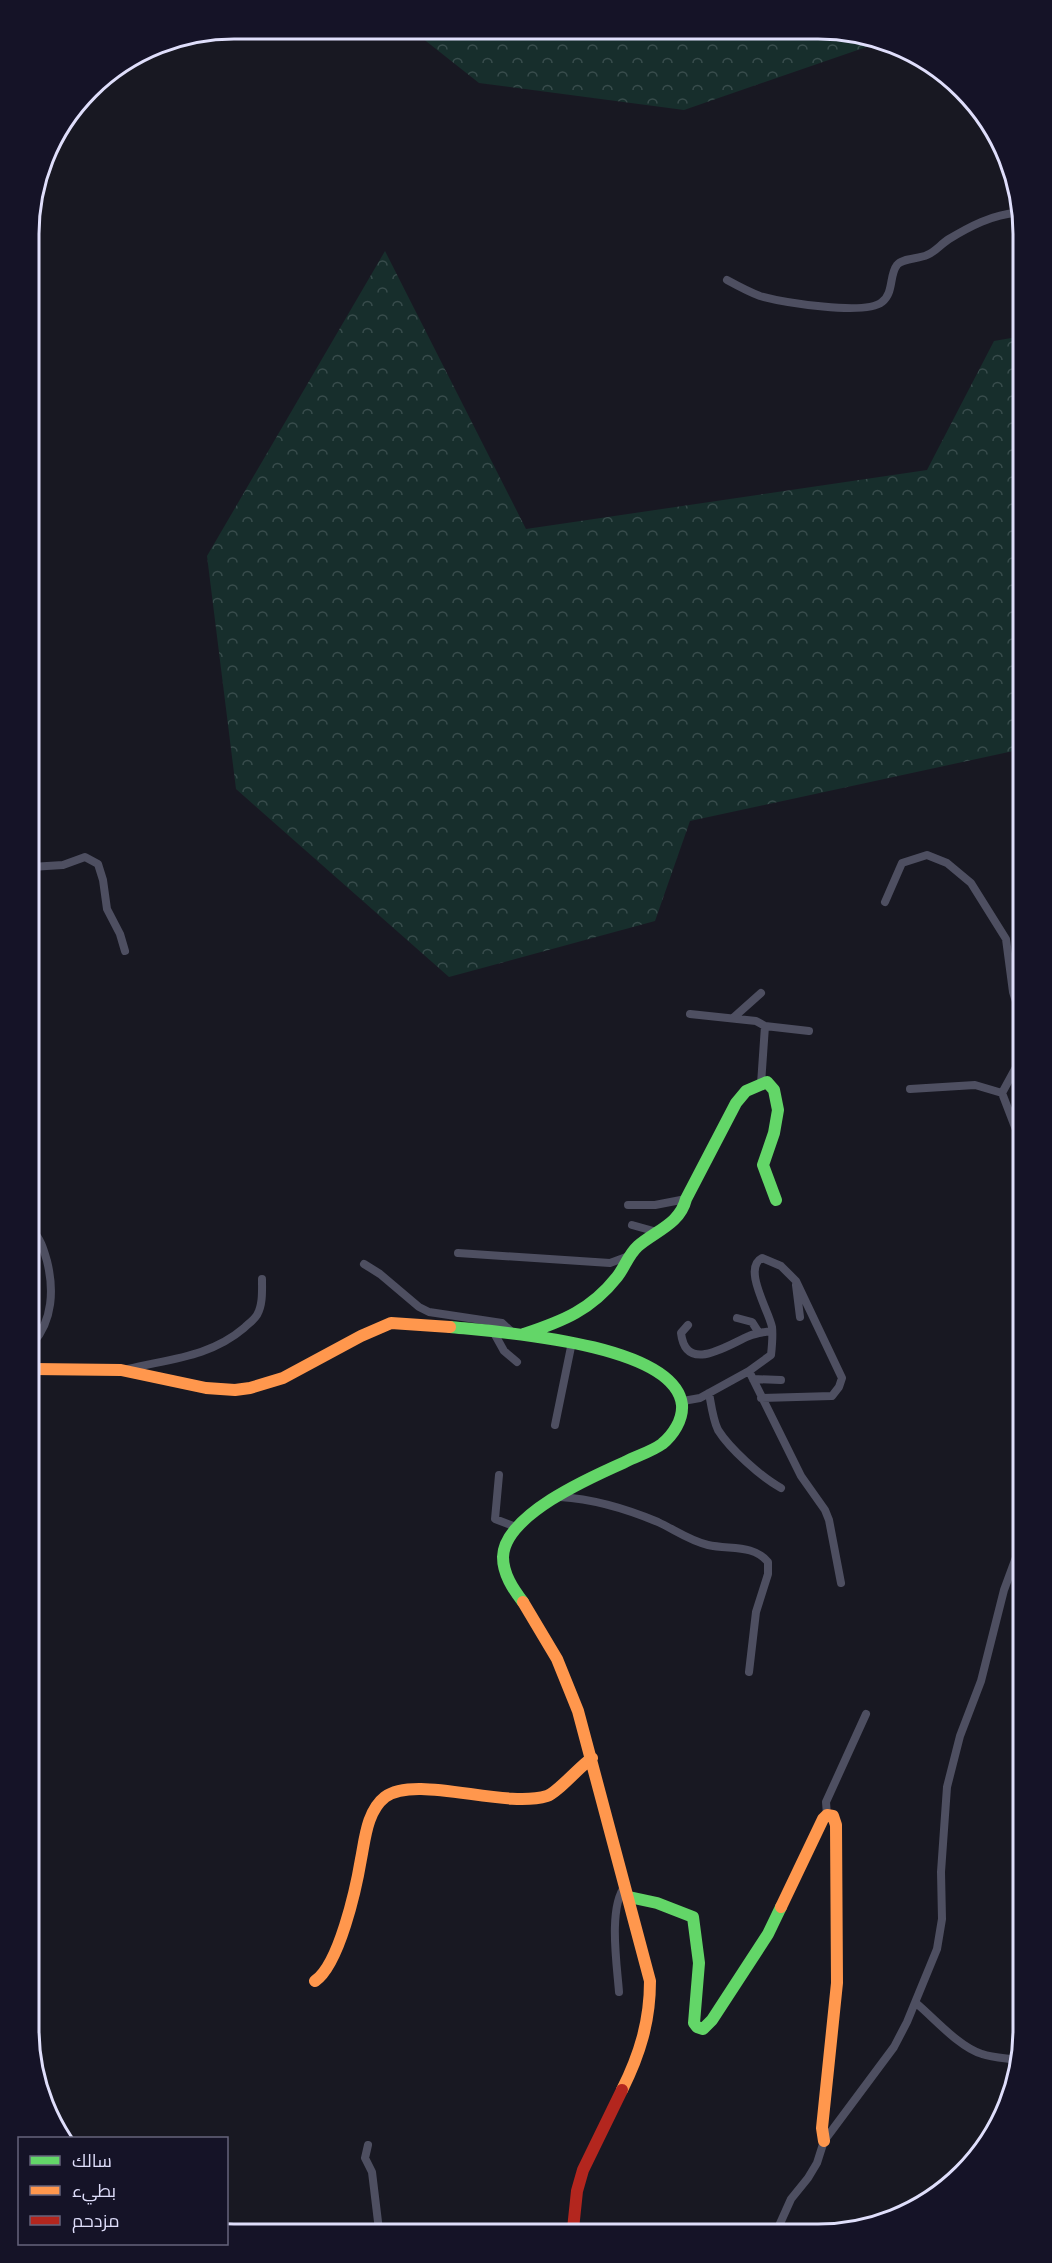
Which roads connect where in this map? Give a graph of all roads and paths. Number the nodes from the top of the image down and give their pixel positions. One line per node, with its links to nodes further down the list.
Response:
1 (1011, 213): 2 (street)
2 (727, 280)
3 (39, 866): 5 (street)
4 (885, 902): 6 (street)
5 (125, 951)
6 (1013, 992)
7 (761, 993): 9 (street)
8 (690, 1014): 9 (street)
9 (733, 1018): 10 (street)
10 (765, 1026): 11 (street); 13 (street)
11 (809, 1031)
12 (1013, 1073): 15 (street)
13 (761, 1084): 17 (street); 18 (street)
14 (910, 1089): 15 (street)
15 (1002, 1093): 16 (street)
16 (1013, 1122)
17 (686, 1199): 19 (street); 21 (street)
18 (776, 1200)
19 (628, 1205)
20 (632, 1225): 21 (street)
21 (657, 1232): 24 (street)
22 (39, 1239): 32 (street)
23 (458, 1253): 24 (street)
24 (628, 1256): 35 (street)
25 (364, 1264): 35 (street)
26 (262, 1279): 39 (street)
27 (796, 1281): 28 (street); 31 (street); 43 (street)
28 (800, 1317)
29 (737, 1318): 34 (street)
30 (688, 1325): 34 (street)
31 (772, 1331): 34 (street); 40 (street)
32 (39, 1332)
33 (494, 1333): 35 (street); 37 (street); 39 (street)
34 (759, 1333)
35 (517, 1335): 36 (street)
36 (572, 1342): 44 (street); 45 (street)
37 (517, 1362)
38 (39, 1371): 39 (street)
39 (121, 1371)
40 (751, 1375): 41 (street); 42 (street); 43 (street)
41 (781, 1380)
42 (709, 1393): 44 (street); 47 (street)
43 (761, 1398): 51 (street)
44 (683, 1401): 48 (street)
45 (555, 1425)
46 (499, 1475): 49 (street)
47 (781, 1488)
48 (560, 1497): 49 (street); 52 (street)
49 (516, 1527): 54 (street)
50 (1013, 1566): 59 (street)
51 (841, 1583)
52 (748, 1672)
53 (866, 1714): 55 (street)
54 (592, 1758): 56 (street); 57 (street)
55 (827, 1815): 56 (street); 61 (street)
56 (627, 1892): 58 (street); 64 (street)
57 (315, 1981)
58 (619, 1992)
59 (916, 2003): 60 (street); 61 (street)
60 (1010, 2059)
61 (824, 2140): 65 (street)
62 (368, 2145): 63 (street)
63 (378, 2224)
64 (574, 2224)
65 (780, 2224)

